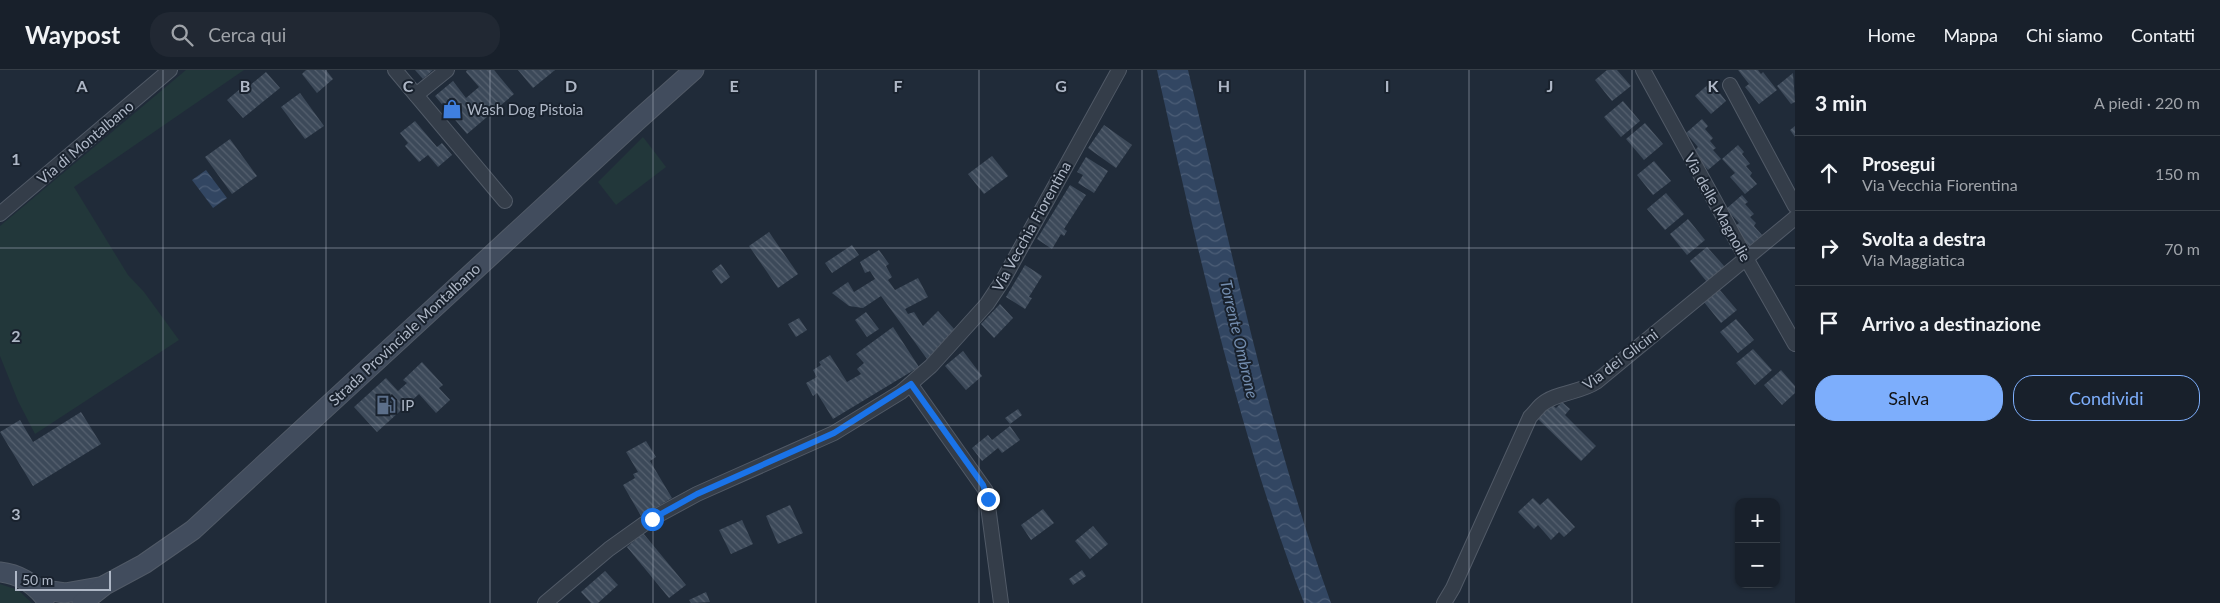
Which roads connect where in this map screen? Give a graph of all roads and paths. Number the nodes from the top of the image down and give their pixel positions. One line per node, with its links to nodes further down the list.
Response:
1 (170, 70): 11 (street, Via di Montalbano)
2 (395, 70): 8 (street)
3 (447, 70): 8 (street)
4 (694, 70): 17 (main road, Strada Provinciale Montalbano)
5 (1119, 70): 15 (street, Via Vecchia Fiorentina)
6 (1643, 70): 13 (street, Via delle Magnolie)
7 (1730, 85): 10 (street)
8 (416, 96): 9 (street)
9 (505, 202)
10 (1795, 206)
11 (0, 214)
12 (1795, 218): 13 (street, Via dei Glicini)
13 (1746, 258): 14 (street, Via delle Magnolie); 22 (street, Via dei Glicini)
14 (1795, 344)
15 (911, 384): 20 (street, Via Vecchia Fiorentina); 21 (street)
16 (0, 572): 18 (main road, Strada Provinciale Montalbano)
17 (105, 585): 18 (main road, Strada Provinciale Montalbano); 19 (main road, Strada Provinciale Montalbano)
18 (42, 596)
19 (82, 603)
20 (545, 603)
21 (1001, 603)
22 (1444, 603)

